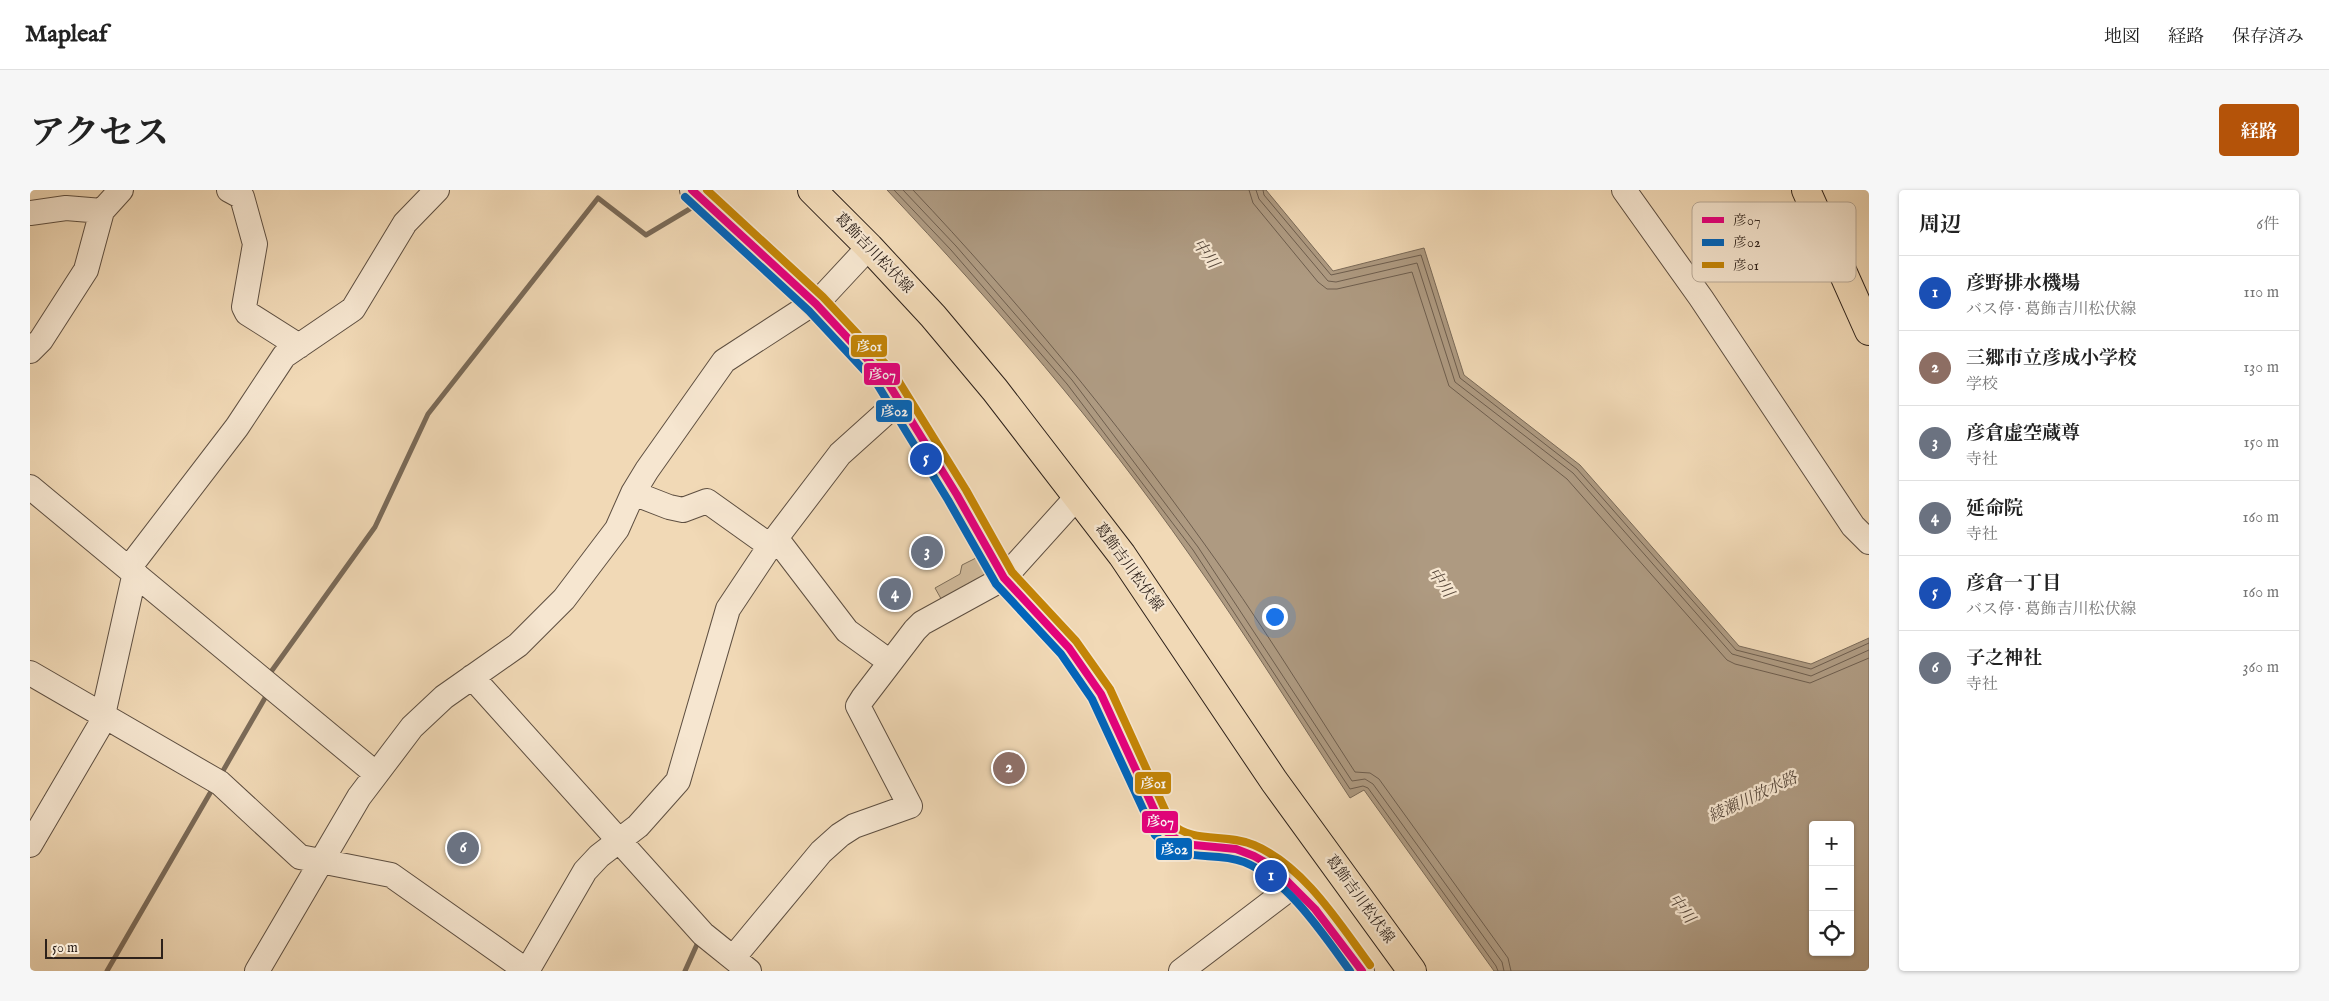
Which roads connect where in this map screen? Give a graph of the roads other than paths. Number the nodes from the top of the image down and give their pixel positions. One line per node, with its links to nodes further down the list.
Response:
1 (121, 190): 9 (street)
2 (229, 190): 15 (street)
3 (437, 190): 15 (street)
4 (692, 190): 13 (street)
5 (812, 190): 11 (main road, 葛飾吉川松伏線)
6 (1624, 190): 22 (street)
7 (1806, 190): 8 (main road)
8 (1811, 202)
9 (102, 211): 10 (street); 16 (street)
10 (30, 213)
11 (869, 246): 13 (street); 20 (main road, 葛飾吉川松伏線)
12 (1847, 282): 14 (main road)
13 (815, 303): 17 (street); 19 (street)
14 (1869, 331)
15 (299, 346): 23 (street)
16 (30, 351)
17 (900, 400): 21 (street); 24 (street)
18 (30, 486): 23 (street)
19 (633, 494): 21 (street); 27 (street)
20 (1077, 497): 24 (street); 35 (main road, 葛飾吉川松伏線)
21 (773, 542): 25 (street); 30 (street)
22 (1869, 542)
23 (132, 570): 28 (street); 29 (street)
24 (1004, 578): 25 (street); 33 (street)
25 (890, 662): 34 (street)
26 (30, 673): 28 (street)
27 (472, 677): 29 (street); 30 (street)
28 (104, 716): 31 (street); 32 (street)
29 (376, 773): 32 (street)
30 (618, 841): 34 (street); 37 (street)
31 (30, 845)
32 (320, 862): 36 (street); 37 (street)
33 (1293, 886): 38 (street); 39 (street)
34 (741, 965)
35 (1406, 969)
36 (257, 971)
37 (527, 971)
38 (1181, 971)
39 (1362, 971)

